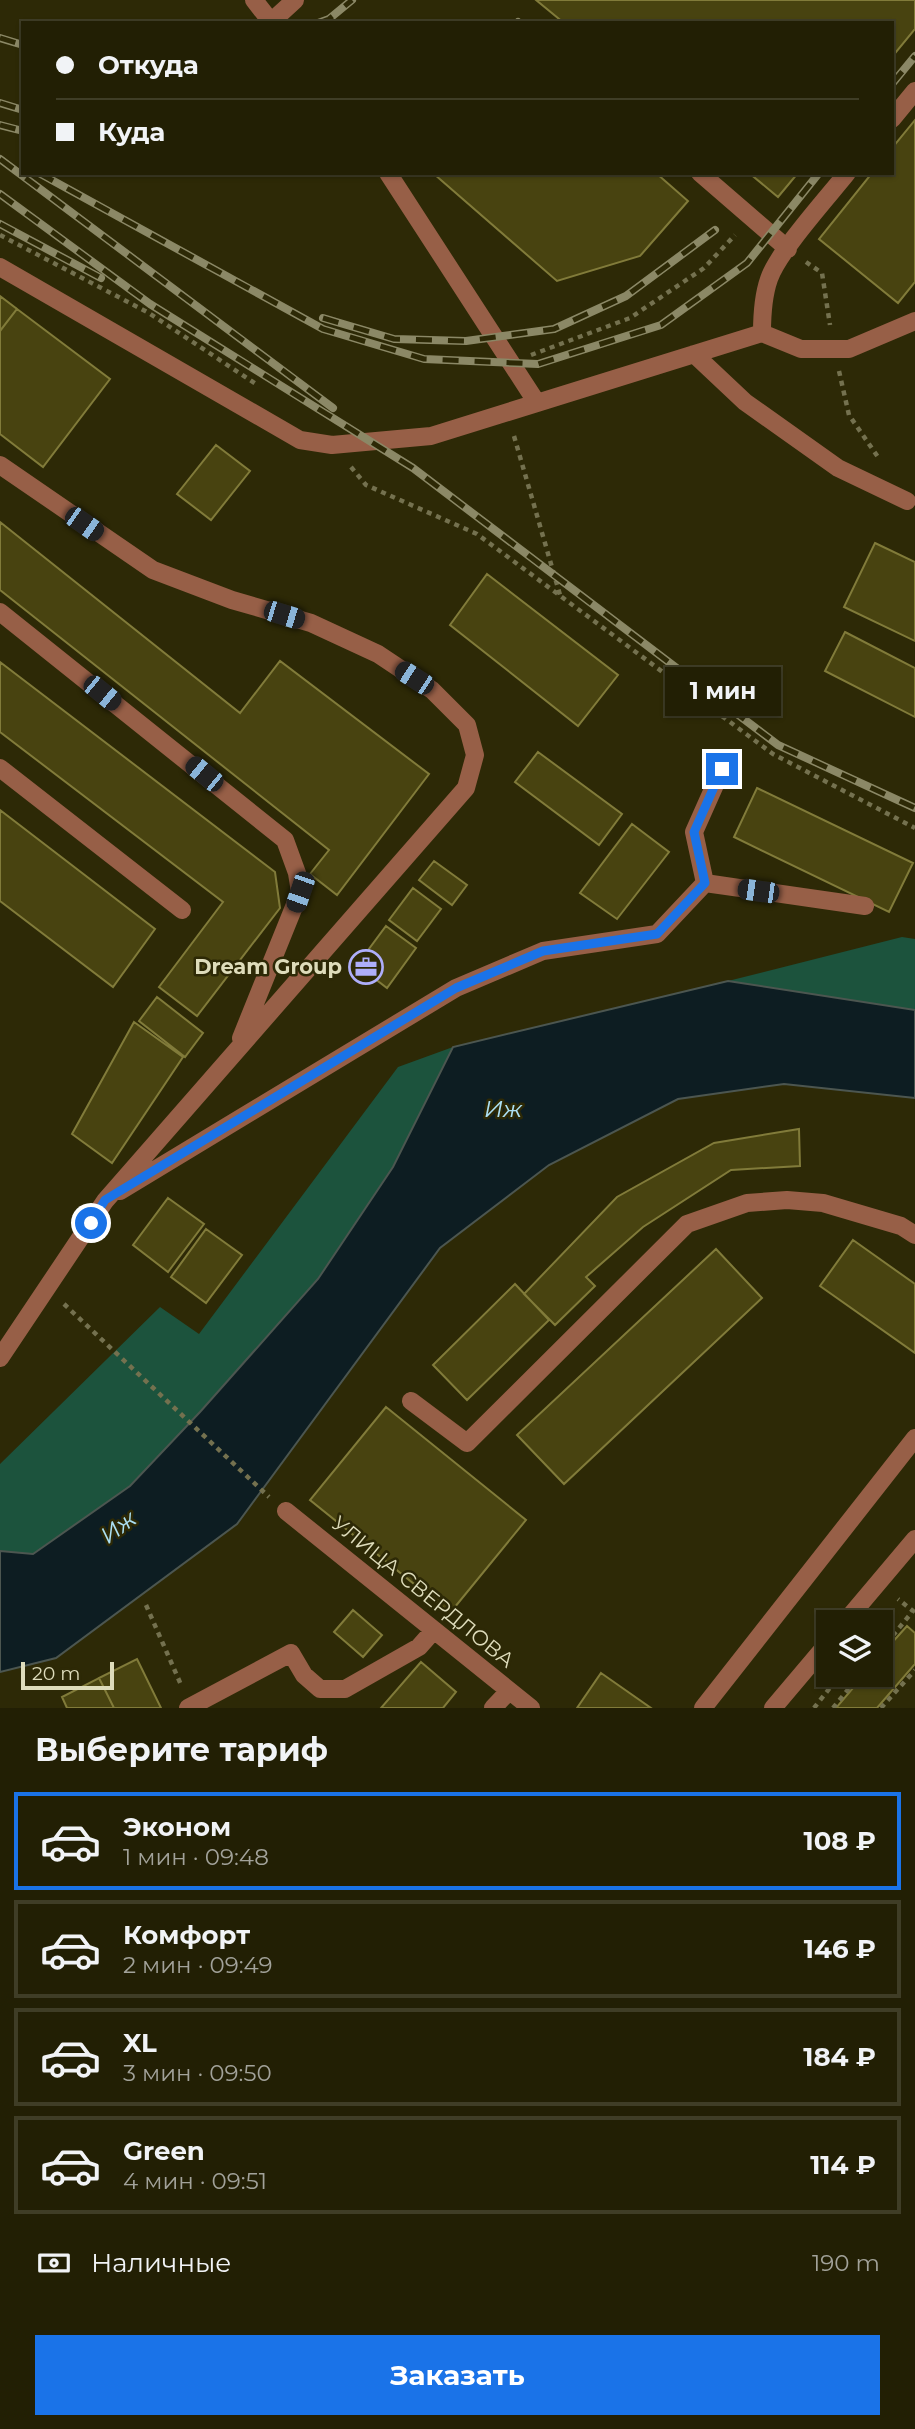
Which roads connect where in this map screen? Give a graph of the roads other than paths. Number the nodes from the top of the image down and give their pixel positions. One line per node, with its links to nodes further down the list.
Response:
1 (254, 0): 3 (street)
2 (295, 0): 4 (street)
3 (270, 21)
4 (272, 21)
5 (915, 92): 6 (street)
6 (894, 117)
7 (390, 175): 15 (street)
8 (702, 175): 10 (street)
9 (845, 175): 10 (street)
10 (788, 249): 13 (street)
11 (0, 267): 15 (street)
12 (915, 321): 13 (street)
13 (762, 333): 14 (street)
14 (695, 354): 15 (street); 17 (street)
15 (537, 403)
16 (0, 465): 24 (street)
17 (907, 501)
18 (0, 612): 24 (street)
19 (0, 768): 23 (street)
20 (722, 769): 21 (street)
21 (705, 883): 22 (street); 25 (street)
22 (865, 906)
23 (182, 910)
24 (236, 1051): 25 (street)
25 (105, 1200): 27 (street)
26 (915, 1235): 28 (street)
27 (0, 1358)
28 (411, 1401)
29 (915, 1438): 39 (street)
30 (286, 1511): 33 (street, УЛИЦА СВЕРДЛОВА)
31 (915, 1539): 32 (street)
32 (855, 1610)
33 (434, 1630): 35 (street, УЛИЦА СВЕРДЛОВА); 36 (street)
34 (816, 1657): 40 (street)
35 (509, 1691): 37 (street); 38 (street, УЛИЦА СВЕРДЛОВА)
36 (189, 1707)
37 (493, 1708)
38 (531, 1708)
39 (703, 1708)
40 (773, 1708)

